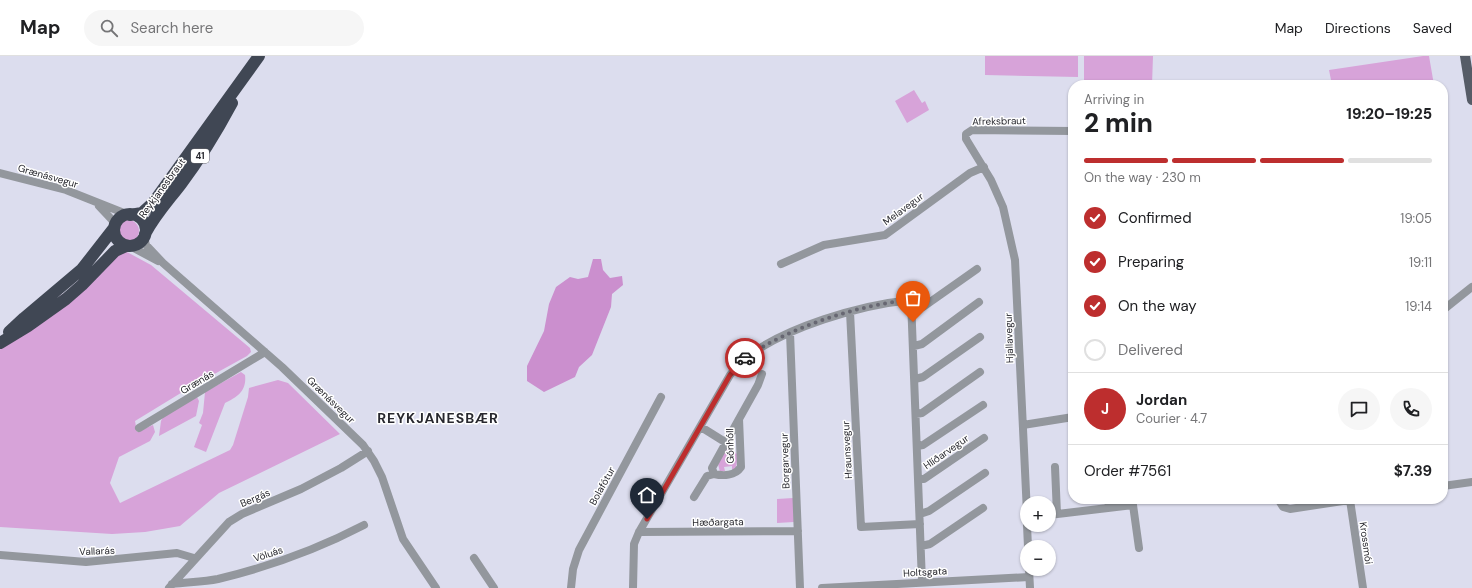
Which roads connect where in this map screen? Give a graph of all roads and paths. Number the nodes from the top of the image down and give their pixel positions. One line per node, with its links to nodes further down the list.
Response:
1 (259, 56): 3 (highway, Reykjanesbraut / 41)
2 (1465, 56): 4 (main road)
3 (247, 73): 9 (highway, Reykjanesbraut / 41); 11 (highway, Reykjanesbraut / 41)
4 (1472, 100)
5 (1068, 131): 6 (street, Afreksbraut)
6 (984, 167): 14 (street, Melavegur); 34 (street, Hjallavegur)
7 (0, 173): 8 (street, Grænásvegur)
8 (90, 200): 9 (street, Grænásvegur); 10 (street, Grænásvegur)
9 (129, 215): 10 (highway, Reykjanesbraut / 41); 11 (highway, Reykjanesbraut)
10 (115, 225): 12 (highway); 23 (highway, Reykjanesbraut / 41)
11 (144, 236): 12 (highway, Reykjanesbraut / 41); 13 (street, Grænásvegur)
12 (128, 246): 13 (street, Grænásvegur); 23 (highway, Reykjanesbraut / 41)
13 (163, 263): 25 (street, Grænásvegur)
14 (781, 264)
15 (977, 269): 19 (street)
16 (1472, 287): 18 (street)
17 (979, 302): 24 (street)
18 (1448, 306)
19 (912, 310): 20 (street, Hlíðarvegur); 24 (street, Hlíðarvegur)
20 (850, 312): 21 (street); 58 (street, Hraunsvegur)
21 (790, 333): 35 (street); 60 (street, Borgarvegur)
22 (980, 337): 28 (street)
23 (1, 342)
24 (914, 346): 28 (street, Hlíðarvegur)
25 (265, 352): 36 (street, Grænás); 40 (street, Grænásvegur)
26 (980, 372): 31 (street)
27 (762, 374): 32 (street, Gónhóll)
28 (915, 379): 31 (street, Hlíðarvegur)
29 (661, 397): 73 (street, Bolafótur)
30 (983, 405): 39 (street, Hlíðarvegur)
31 (916, 414): 39 (street, Hlíðarvegur)
32 (739, 419): 38 (street, Gónhóll); 43 (street, Gónhóll)
33 (1068, 419): 34 (street)
34 (1023, 425): 47 (street, Hjallavegur)
35 (701, 427): 38 (street, Gónhóll); 61 (street)
36 (139, 428)
37 (984, 438): 44 (street, Hlíðarvegur)
38 (725, 442): 43 (street, Gónhóll)
39 (917, 446): 44 (street, Hlíðarvegur)
40 (368, 451): 65 (street, Bergás); 71 (street, Grænásvegur)
41 (1055, 467): 48 (street)
42 (985, 473): 56 (street)
43 (714, 474): 49 (street, Gónhóll)
44 (918, 479): 56 (street, Hlíðarvegur)
45 (1472, 482): 46 (street)
46 (1448, 485)
47 (1026, 496)
48 (1054, 496)
49 (694, 497)
50 (1109, 504): 55 (street)
51 (1281, 504): 52 (street, Krossmói)
52 (1325, 504)
53 (1353, 504): 78 (street, Krossmói)
54 (983, 508): 62 (street)
55 (1109, 508): 57 (street); 63 (street)
56 (920, 514): 58 (street, Hlíðarvegur)
57 (1056, 515)
58 (920, 524): 62 (street, Hlíðarvegur)
59 (364, 525): 70 (street, Völuás)
60 (798, 531): 61 (street, Hæðargata); 75 (street, Borgarvegur)
61 (639, 532): 74 (street)
62 (921, 546): 69 (street, Hlíðarvegur)
63 (1139, 548)
64 (0, 555): 65 (street, Vallarás)
65 (194, 558): 70 (street, Bergás)
66 (474, 558): 72 (street)
67 (1020, 574): 69 (street, Holtsgata)
68 (1029, 576): 77 (street)
69 (922, 582): 76 (street, Holtsgata)
70 (171, 586)
71 (436, 588)
72 (494, 588)
73 (571, 588)
74 (633, 588)
75 (800, 588)
76 (822, 588)
77 (1030, 588)
78 (1363, 588)

